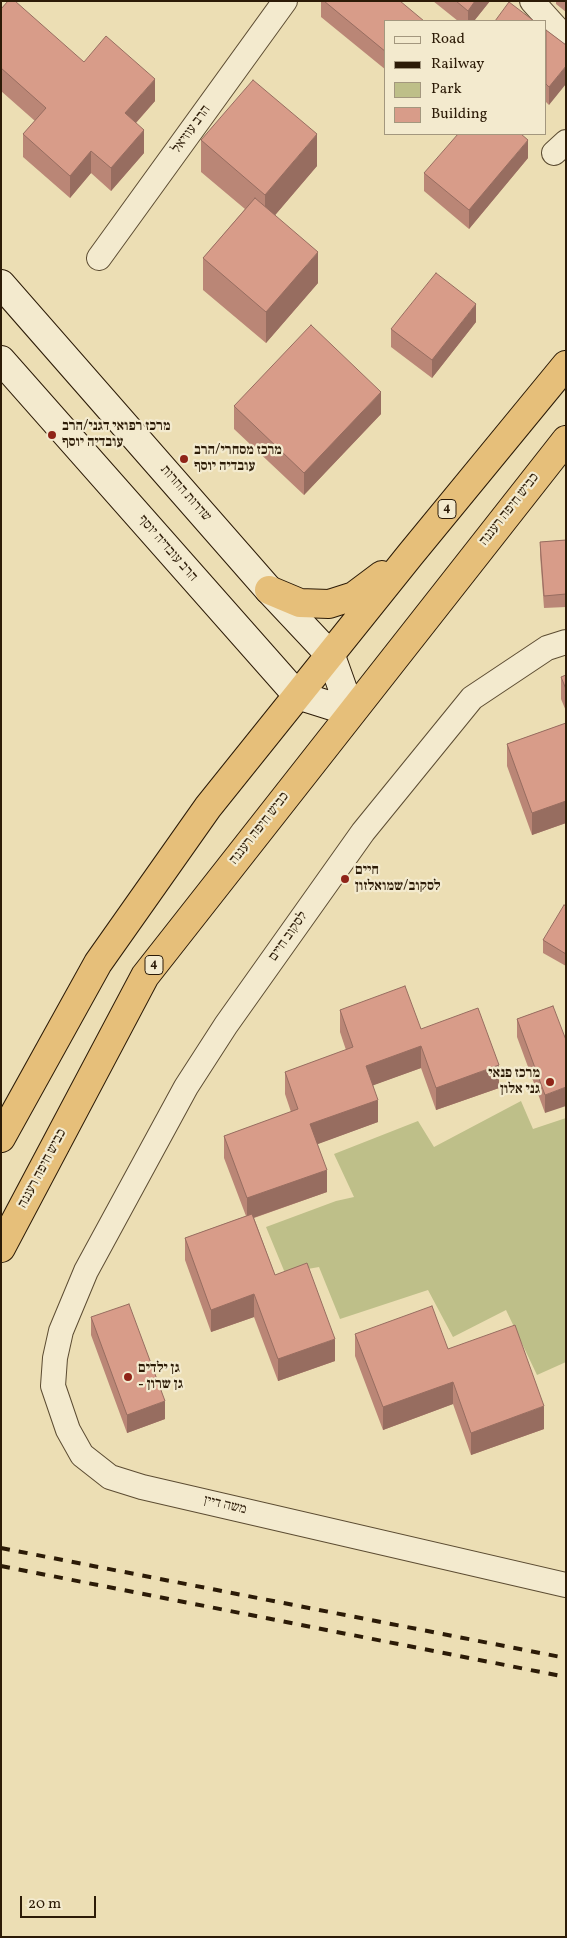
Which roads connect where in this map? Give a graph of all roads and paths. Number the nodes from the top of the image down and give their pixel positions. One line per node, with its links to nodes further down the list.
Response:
1 (285, 1): 4 (street, הרב עוזיאל)
2 (532, 1): 3 (street)
3 (566, 39)
4 (99, 258)
5 (1, 284): 10 (main road, שדרות החרות)
6 (1, 360): 13 (main road, הרב עובדיה יוסף)
7 (566, 365): 9 (highway, 4)
8 (566, 440): 14 (highway, כביש חיפה רעננה / 4)
9 (410, 555): 10 (highway); 12 (highway, 4)
10 (269, 590): 12 (main road, שדרות החרות)
11 (556, 645): 17 (street, לסקוב חיים)
12 (331, 656): 13 (highway, 4); 14 (main road, שדרות החרות)
13 (297, 695): 14 (main road); 15 (highway, 4)
14 (351, 712): 16 (highway, כביש חיפה רעננה / 4)
15 (1, 1138)
16 (1, 1248)
17 (86, 1271): 18 (street, משה דיין)
18 (566, 1585)

